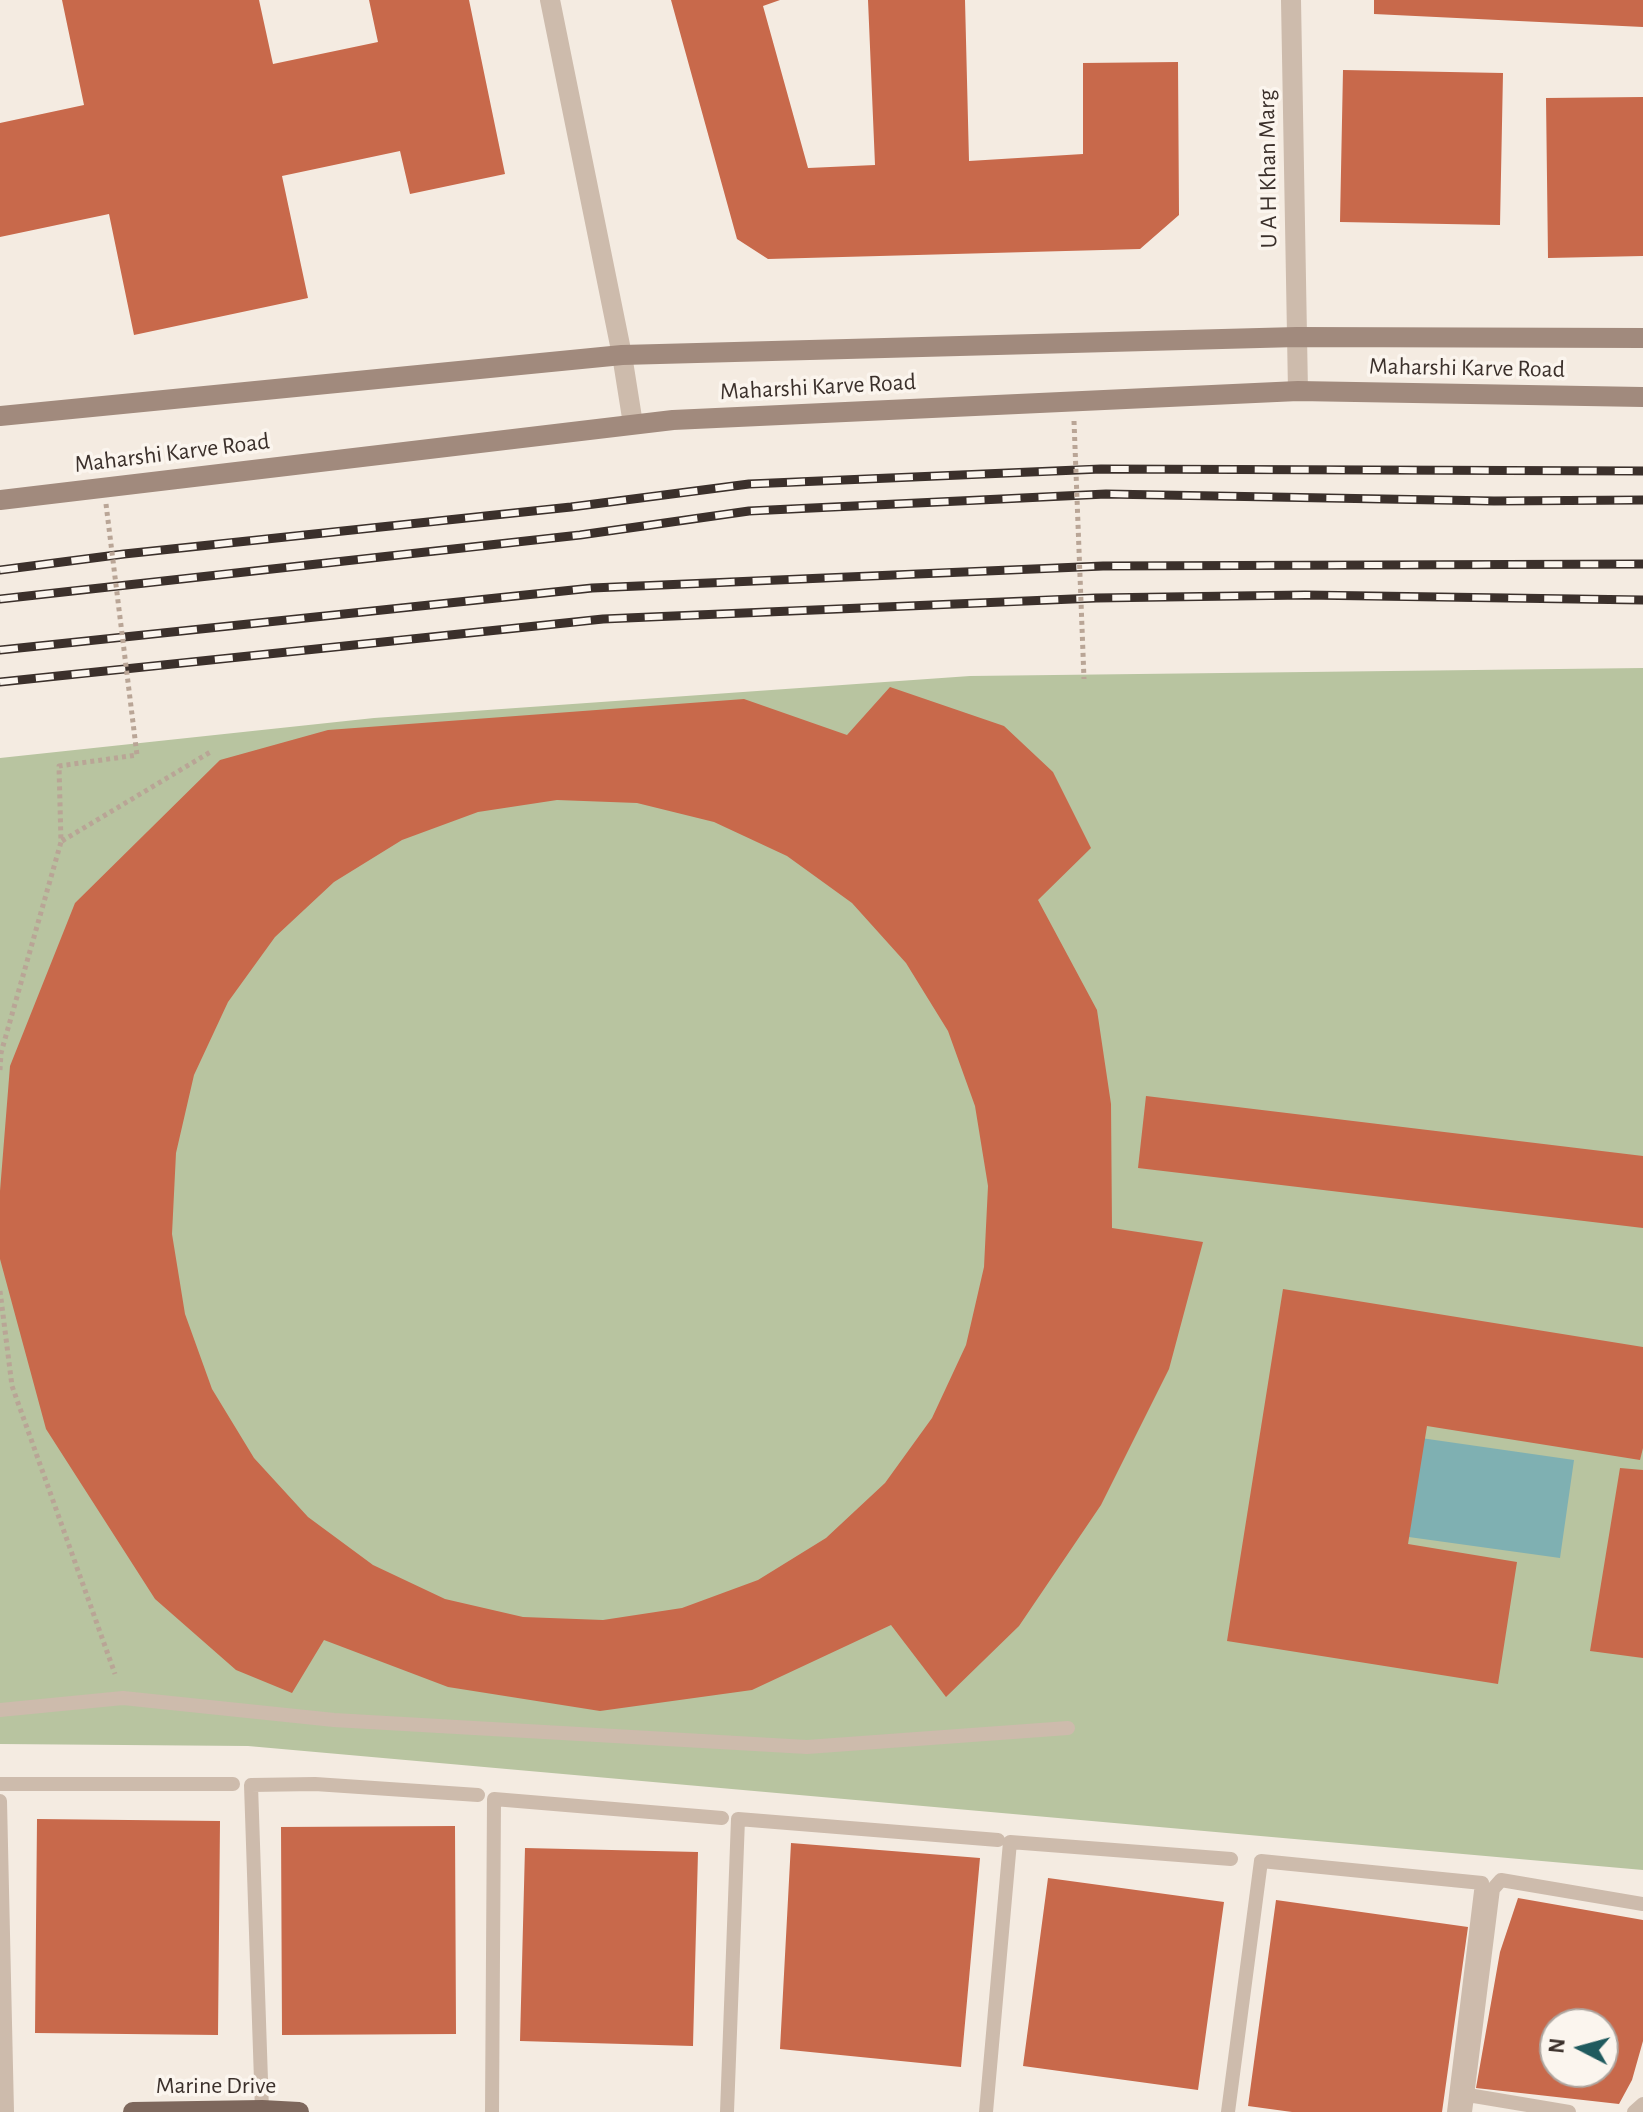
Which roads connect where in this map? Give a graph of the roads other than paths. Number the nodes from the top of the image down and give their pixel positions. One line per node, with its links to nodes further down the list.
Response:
1 (550, 0): 5 (street)
2 (1291, 0): 3 (street, U A H Khan Marg)
3 (1297, 337): 4 (main road, Maharshi Karve Road); 5 (main road, Maharshi Karve Road); 6 (street, U A H Khan Marg)
4 (1643, 338)
5 (622, 355): 8 (main road, Maharshi Karve Road); 9 (street)
6 (1298, 391): 7 (main road, Maharshi Karve Road); 9 (main road, Maharshi Karve Road)
7 (1643, 397)
8 (0, 416)
9 (633, 424): 10 (main road, Maharshi Karve Road)
10 (0, 500)
11 (0, 1710): 12 (lane)
12 (1068, 1728)
13 (0, 1784): 14 (lane)
14 (233, 1784)
15 (478, 1795): 23 (lane)
16 (0, 1801): 24 (lane)
17 (722, 1818): 27 (lane)
18 (998, 1840): 28 (lane)
19 (1231, 1859): 29 (lane)
20 (1643, 1904): 21 (lane)
21 (1468, 2095): 32 (lane); 33 (lane)
22 (1643, 2104): 34 (lane)
23 (262, 2110): 25 (main road, Marine Drive); 26 (main road, Marine Drive)
24 (7, 2112)
25 (133, 2112)
26 (299, 2112)
27 (492, 2112)
28 (727, 2112)
29 (986, 2112)
30 (1228, 2112): 31 (lane)
31 (1454, 2112)
32 (1465, 2112)
33 (1569, 2112)
34 (1634, 2112)

